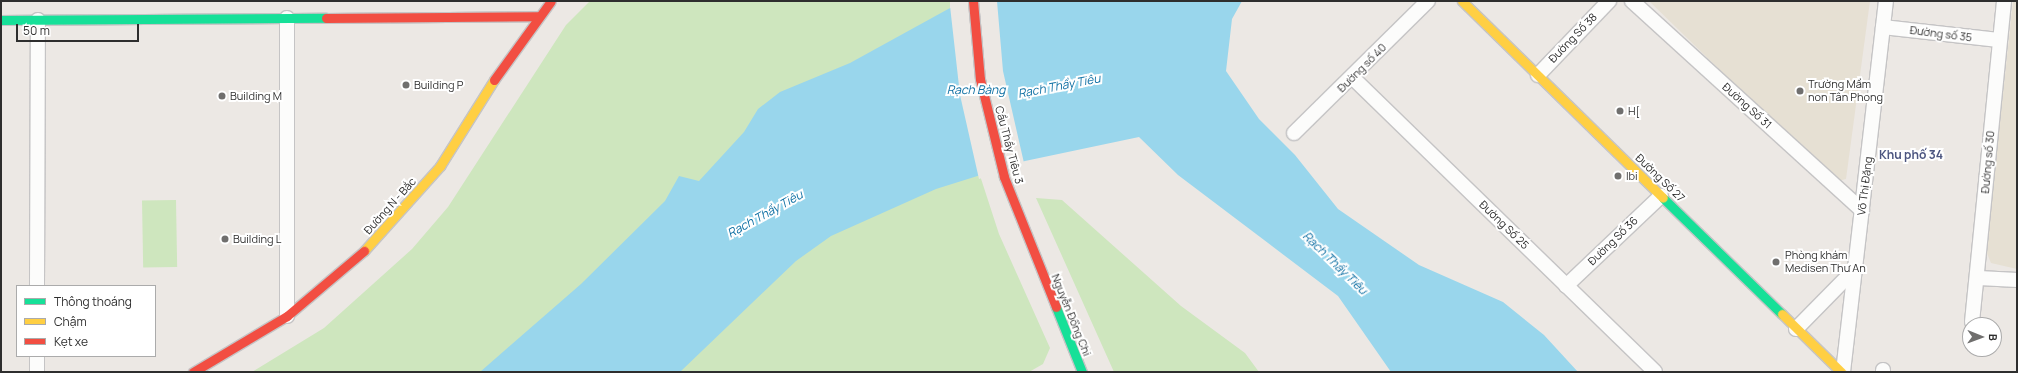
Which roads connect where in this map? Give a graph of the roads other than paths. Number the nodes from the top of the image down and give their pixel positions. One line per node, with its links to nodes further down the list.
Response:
1 (537, 1): 10 (street)
2 (551, 1): 10 (street, Đường N - Bắc)
3 (973, 1): 21 (street, Cầu Thầy Tiêu 3)
4 (1428, 1): 17 (street, Đường số 40)
5 (1462, 1): 16 (street, Đường Số 27)
6 (1610, 1): 16 (street, Đường Số 38)
7 (1632, 1): 20 (street, Đường Số 31)
8 (1886, 1): 14 (street, Võ Thị Đặng)
9 (2004, 1): 15 (street, Đường số 30)
10 (537, 16): 11 (street); 27 (street, Đường N - Bắc)
11 (287, 18): 13 (street); 27 (street)
12 (1, 20): 13 (street)
13 (38, 20): 25 (street)
14 (1883, 27): 15 (street, Đường số 35); 20 (street, Võ Thị Đặng)
15 (1998, 40): 23 (street, Đường số 30)
16 (1538, 75): 19 (street, Đường Số 27)
17 (1353, 78): 18 (street, Đường số 40); 26 (street, Đường Số 25)
18 (1294, 132)
19 (1661, 196): 26 (street, Đường Số 36); 29 (street, Đường Số 27)
20 (1862, 210): 22 (street, Võ Thị Đặng)
21 (1038, 266): 31 (street, Nguyễn Đổng Chi)
22 (1855, 269): 29 (street); 35 (street, Võ Thị Đặng)
23 (1979, 278): 24 (street); 28 (street, Đường số 30)
24 (2017, 280)
25 (37, 285)
26 (1566, 286): 34 (street, Đường Số 25)
27 (287, 316): 33 (street, Đường N - Bắc)
28 (1973, 317)
29 (1796, 329): 35 (street, Đường Số 27)
30 (37, 357): 32 (street)
31 (1077, 370)
32 (37, 372)
33 (192, 372)
34 (1655, 372)
35 (1842, 372)

